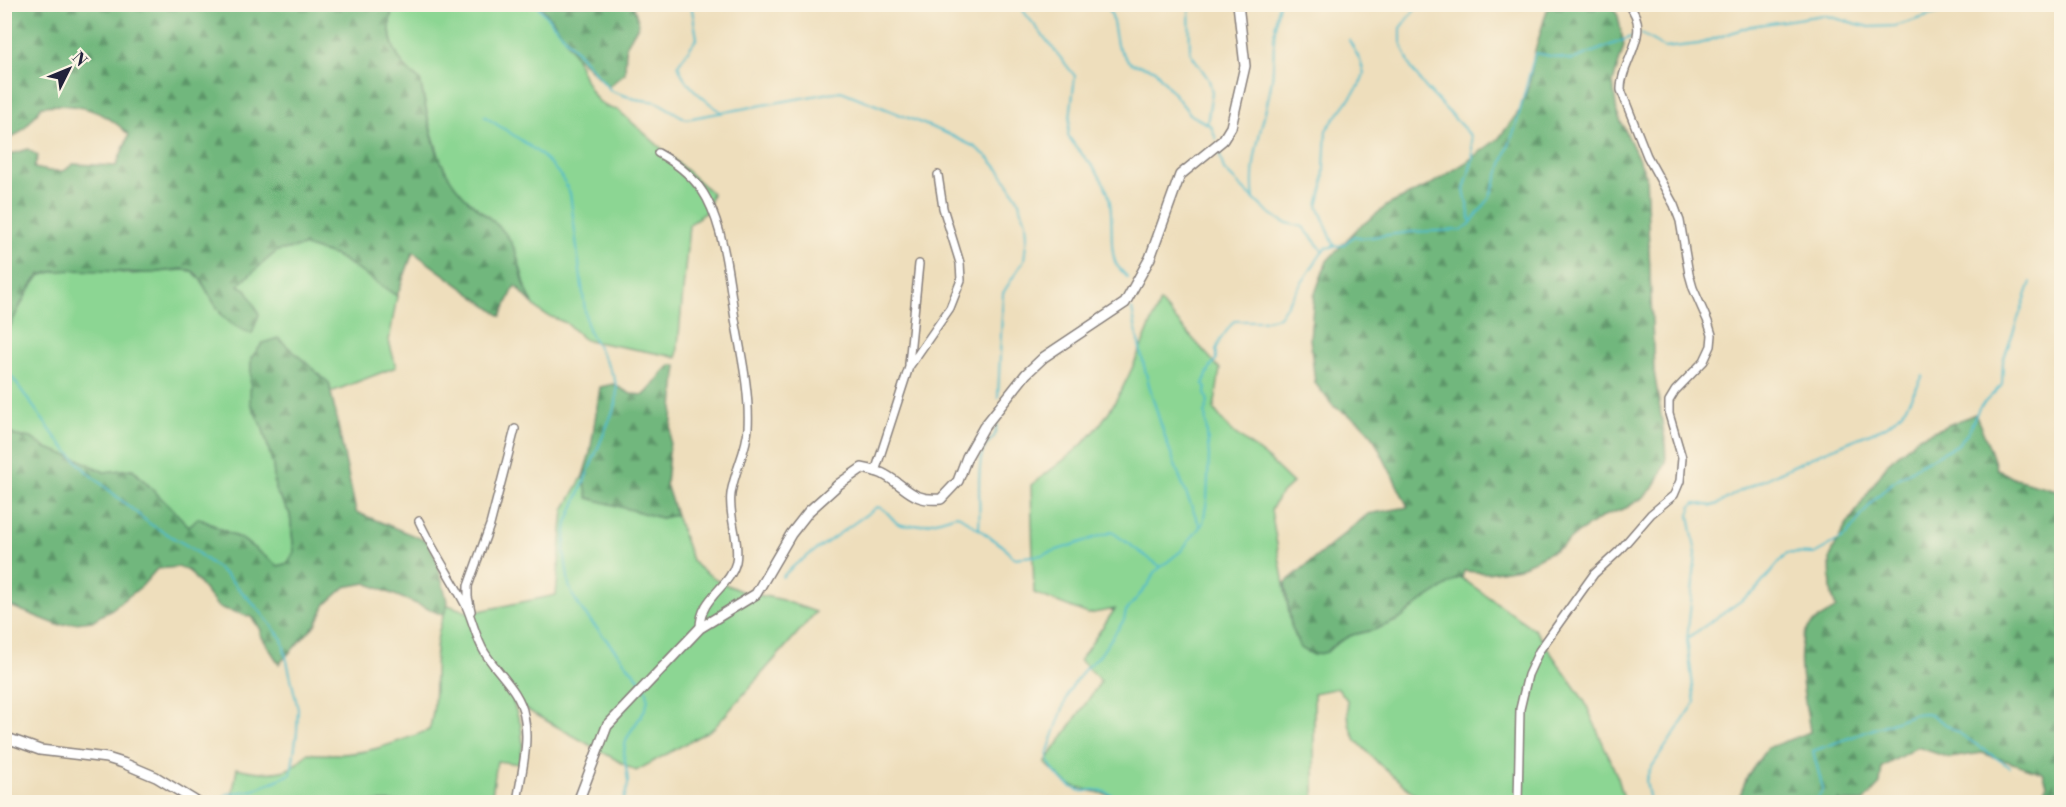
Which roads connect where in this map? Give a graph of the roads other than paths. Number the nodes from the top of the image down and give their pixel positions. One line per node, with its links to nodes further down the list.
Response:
1 (1238, 4): 8 (street)
2 (1628, 4): 16 (street)
3 (658, 153): 11 (street)
4 (938, 175): 6 (street)
5 (919, 264): 6 (street)
6 (909, 367): 8 (street)
7 (515, 429): 10 (street)
8 (875, 472): 11 (street)
9 (419, 521): 10 (street)
10 (472, 621): 14 (street)
11 (700, 628): 15 (street)
12 (4, 737): 13 (street)
13 (197, 802)
14 (517, 802)
15 (578, 802)
16 (1518, 802)

